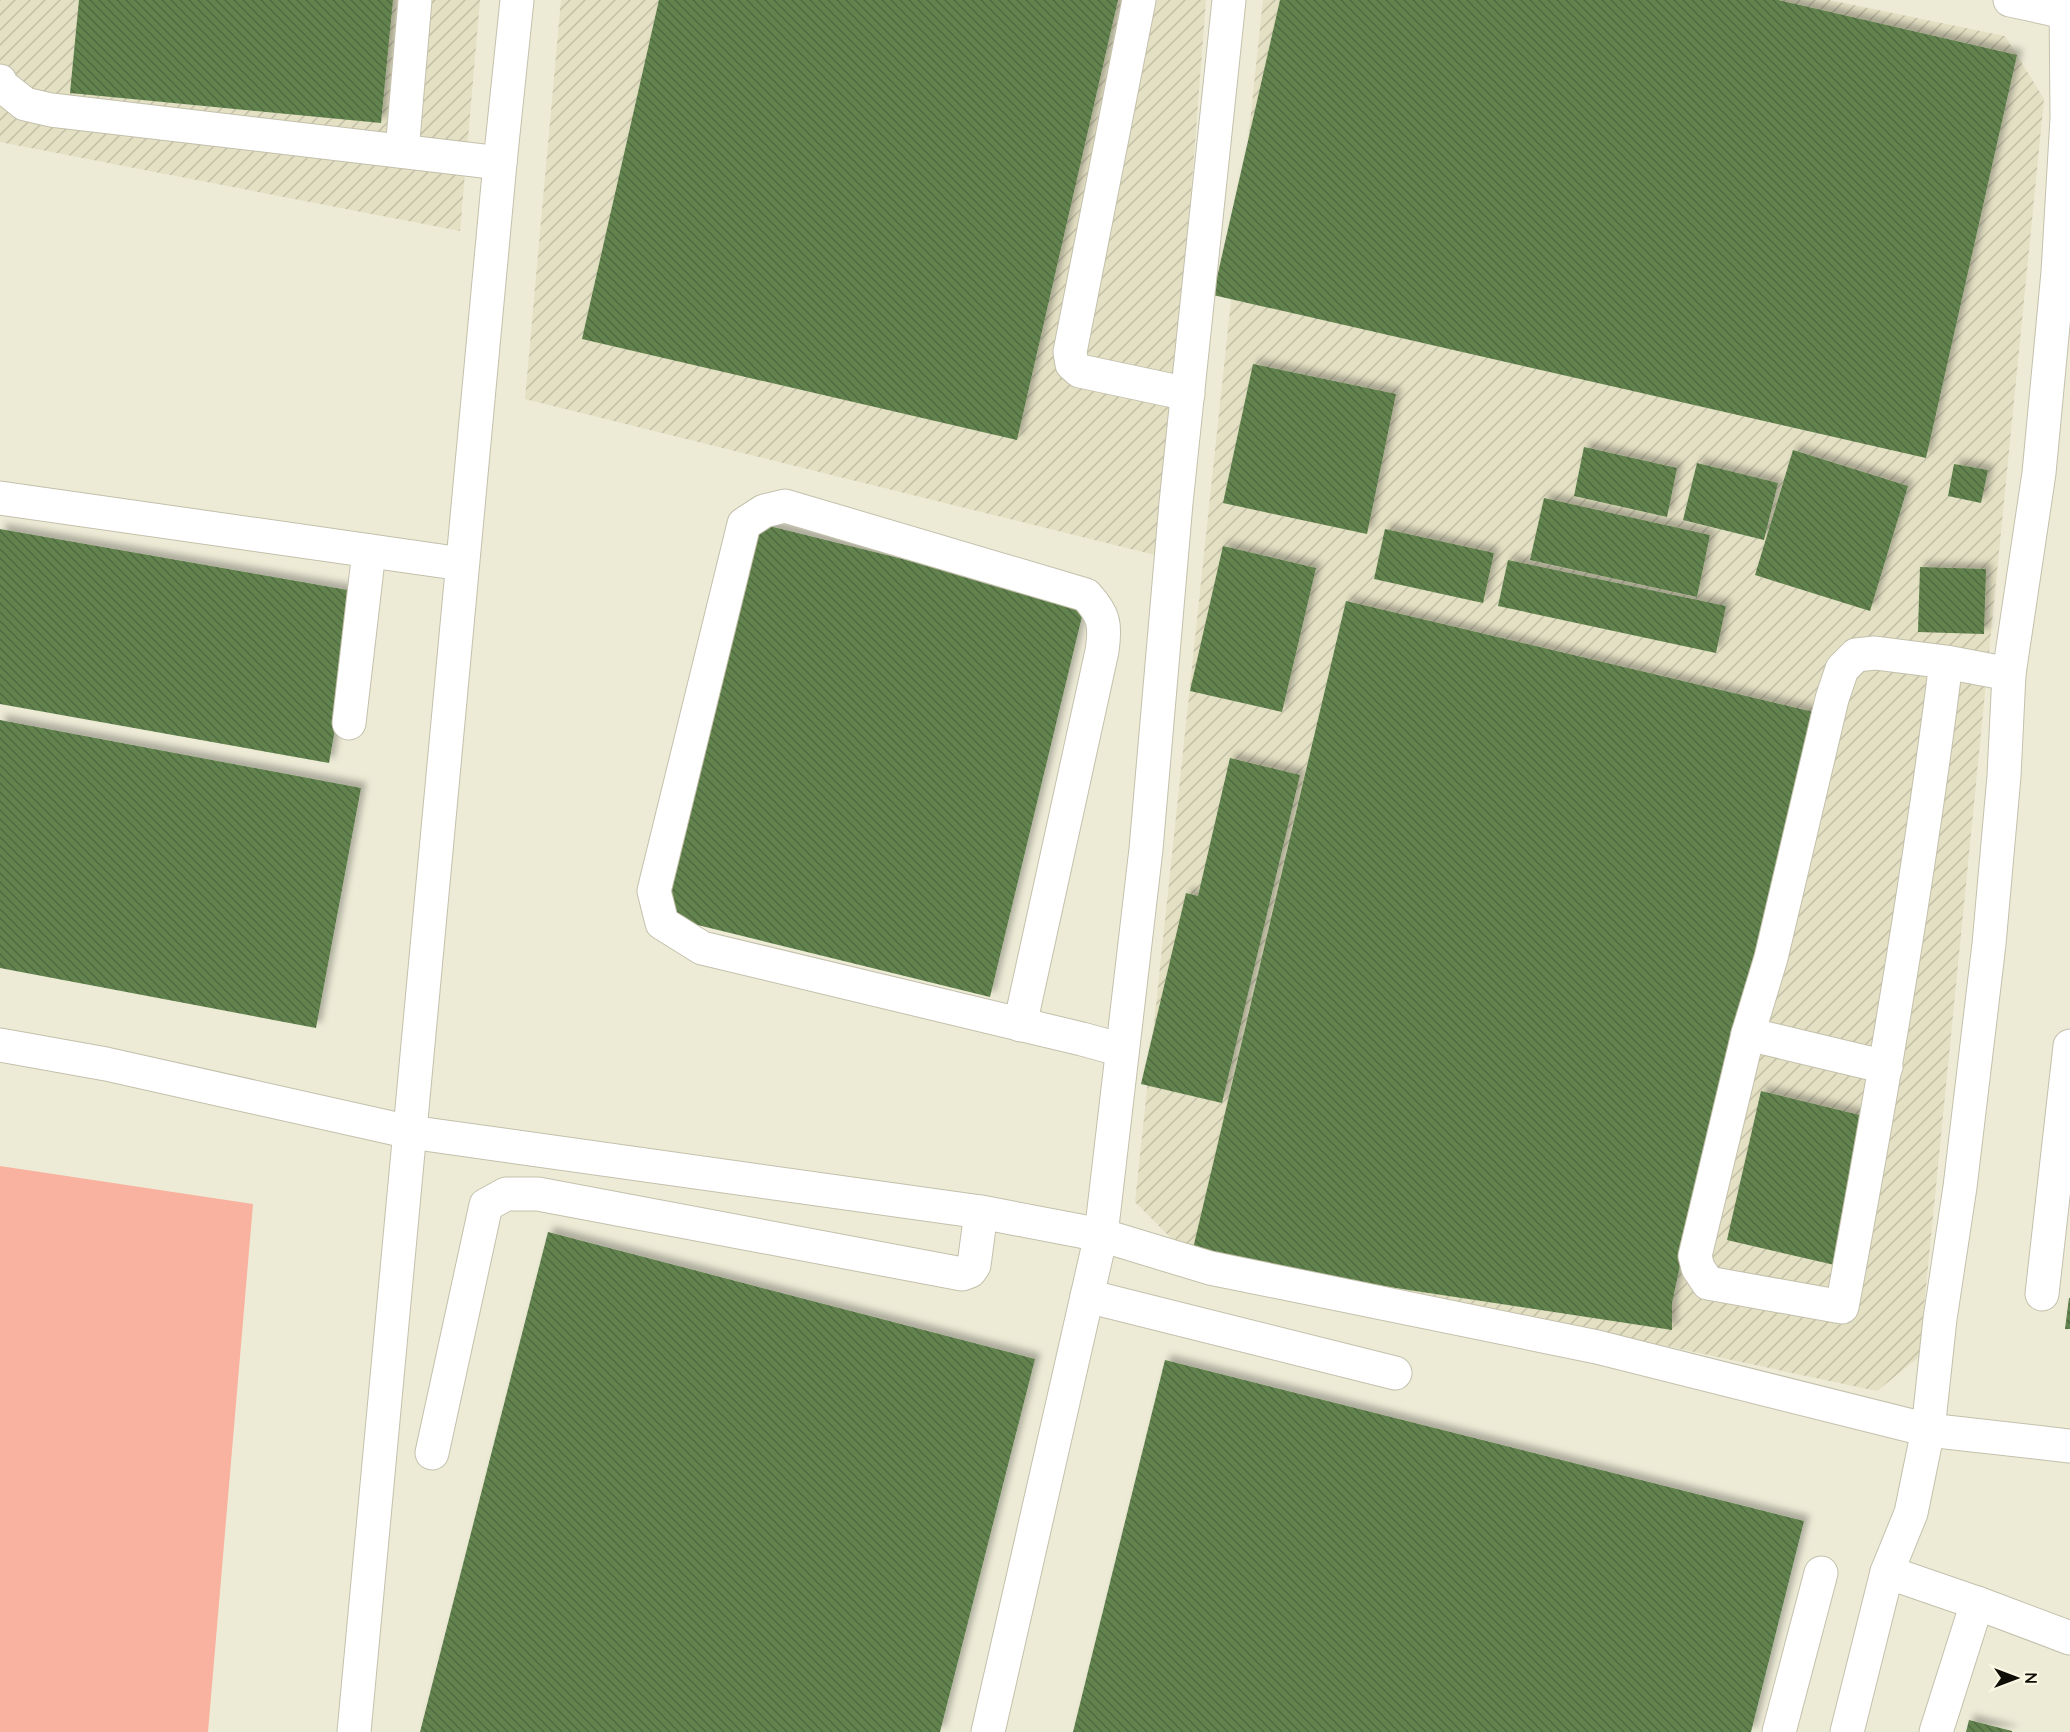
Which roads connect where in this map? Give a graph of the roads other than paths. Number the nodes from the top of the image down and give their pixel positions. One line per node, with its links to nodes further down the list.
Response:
1 (416, 0): 8 (lane)
2 (517, 0): 9 (lane)
3 (1139, 0): 10 (lane)
4 (1230, 0): 10 (lane)
5 (2010, 0): 6 (lane)
6 (2068, 9): 15 (lane)
7 (0, 81): 8 (lane)
8 (402, 151): 9 (lane)
9 (500, 163): 13 (lane)
10 (1188, 394): 21 (lane)
11 (0, 498): 12 (lane)
12 (369, 551): 13 (lane); 16 (lane)
13 (462, 564): 23 (lane)
14 (1946, 662): 15 (lane); 18 (lane); 22 (lane)
15 (2009, 674): 29 (lane)
16 (349, 723)
17 (1020, 1025): 17 (lane); 21 (lane)
18 (1748, 1034): 22 (lane); 22 (lane)
19 (0, 1045): 23 (lane)
20 (2070, 1046): 26 (lane)
21 (1122, 1050): 25 (lane)
22 (1886, 1067)
23 (410, 1132): 24 (lane); 36 (lane)
24 (981, 1212): 25 (lane); 31 (lane)
25 (1101, 1235): 27 (lane); 29 (lane)
26 (2042, 1294)
27 (1087, 1296): 28 (lane); 37 (lane)
28 (1395, 1373)
29 (1928, 1430): 30 (lane); 32 (lane)
30 (2070, 1446)
31 (432, 1453)
32 (1887, 1572): 34 (lane); 39 (lane)
33 (1821, 1573): 38 (lane)
34 (1977, 1603): 35 (lane); 40 (lane)
35 (2070, 1638)
36 (354, 1732)
37 (988, 1732)
38 (1779, 1732)
39 (1848, 1732)
40 (1936, 1732)

